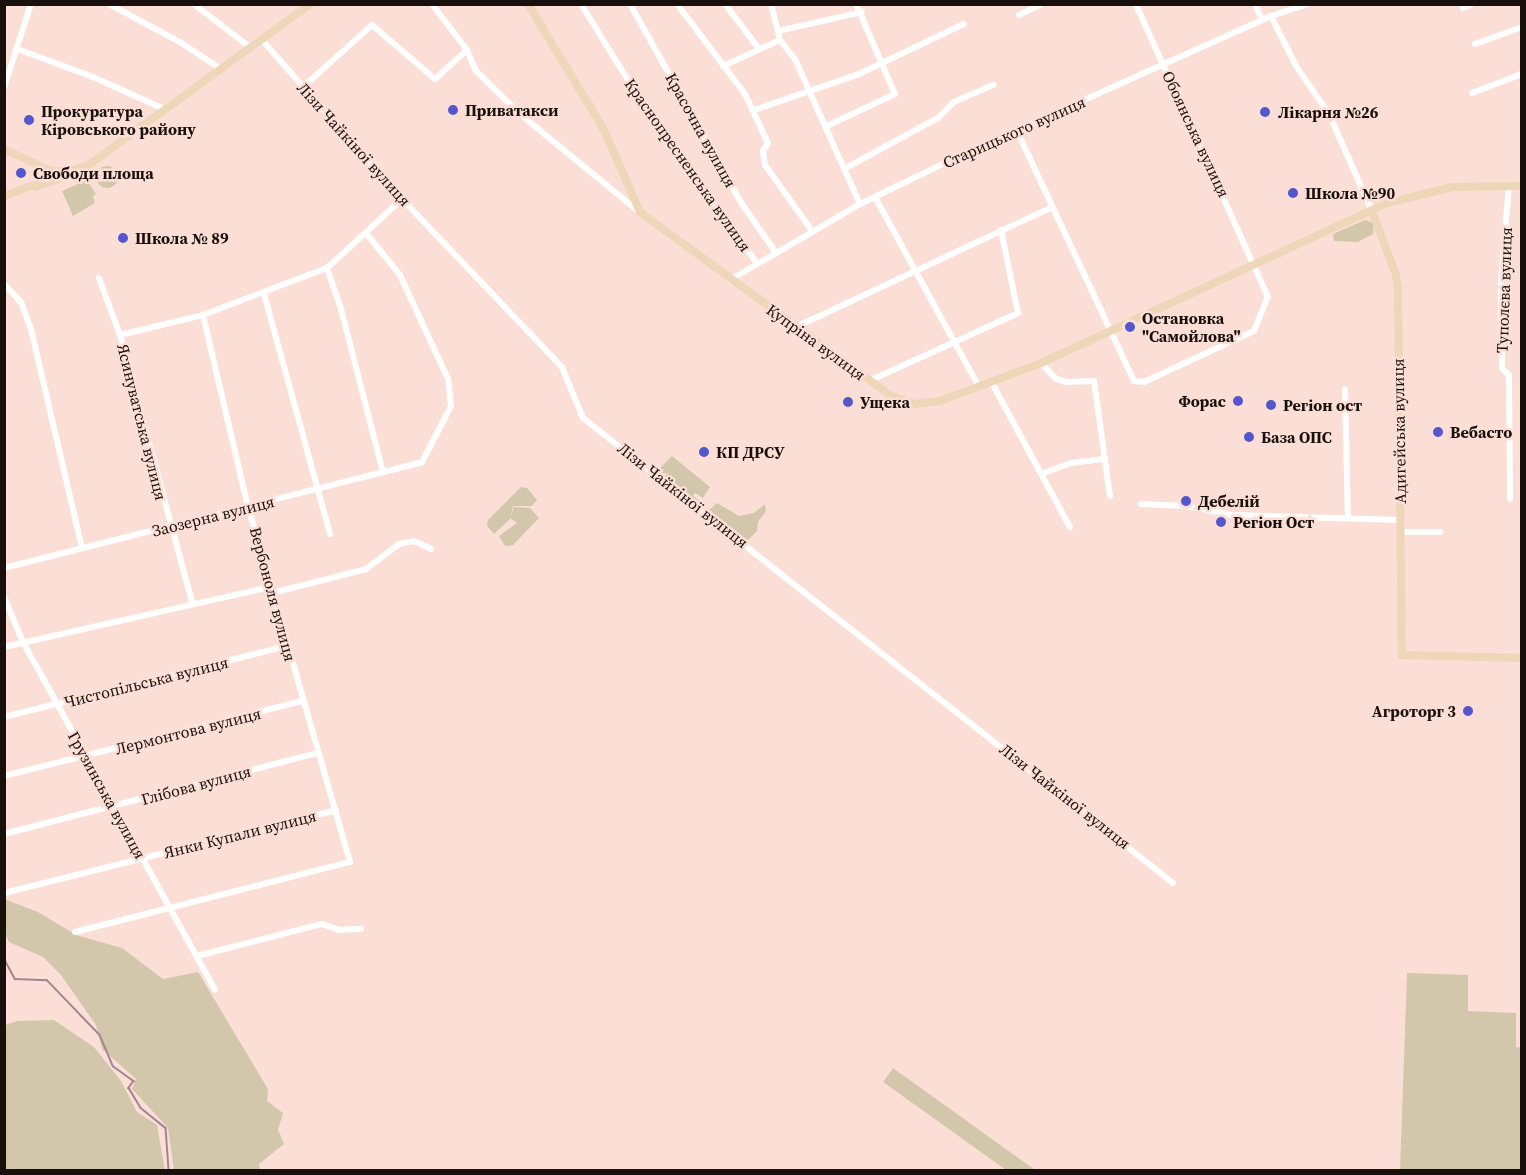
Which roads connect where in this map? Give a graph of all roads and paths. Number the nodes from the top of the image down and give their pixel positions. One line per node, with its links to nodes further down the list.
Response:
1 (31, 4): 32 (street)
2 (109, 4): 37 (street)
3 (194, 4): 30 (street)
4 (432, 4): 33 (street, Купріна вулиця)
5 (528, 4): 61 (main road, Купріна вулиця)
6 (581, 4): 67 (street, Краснопресненська вулиця)
7 (630, 4): 65 (street, Красочна вулиця)
8 (677, 4): 35 (street)
9 (725, 4): 31 (street)
10 (771, 4): 26 (street)
11 (856, 4): 20 (street)
12 (1042, 4): 21 (street)
13 (1146, 4): 18 (street)
14 (1255, 4): 23 (street)
15 (1309, 4): 22 (street, Старицького вулиця)
16 (1472, 4): 19 (street)
17 (307, 6): 27 (main road)
18 (1137, 6): 36 (street, Обоянська вулиця)
19 (1463, 8)
20 (862, 12): 26 (street); 34 (street)
21 (1019, 15)
22 (1271, 16): 23 (street, Старицького вулиця); 60 (street)
23 (1262, 20): 36 (street, Старицького вулиця)
24 (964, 24): 34 (street)
25 (1521, 27): 29 (street)
26 (778, 31): 28 (street)
27 (262, 40): 30 (main road); 41 (street, Лізи Чайкіної вулиця)
28 (780, 40): 31 (street); 42 (street)
29 (1475, 44)
30 (250, 48): 37 (main road)
31 (759, 49): 35 (street)
32 (20, 50): 40 (street); 44 (street)
33 (467, 50): 41 (street); 61 (street, Купріна вулиця)
34 (879, 62): 42 (street); 46 (street)
35 (723, 66): 45 (street)
36 (1164, 66): 47 (street, Старицького вулиця); 66 (street, Обоянська вулиця)
37 (220, 69): 44 (main road)
38 (1521, 74): 43 (street)
39 (993, 85): 51 (street)
40 (4, 87)
41 (303, 87): 57 (street, Лізи Чайкіної вулиця)
42 (807, 90): 45 (street); 46 (street)
43 (1472, 93)
44 (164, 109): 50 (main road)
45 (754, 110): 63 (street)
46 (827, 126): 51 (street)
47 (1017, 131): 56 (street, Старицького вулиця); 59 (street)
48 (6, 149): 49 (main road)
49 (36, 163): 50 (main road); 54 (main road)
50 (90, 164): 54 (main road)
51 (844, 169): 58 (street)
52 (1509, 185): 53 (main road, Купріна вулиця); 60 (main road, Купріна вулиця); 89 (street, Туполєва вулиця)
53 (1521, 186)
54 (35, 187): 55 (main road)
55 (4, 196)
56 (875, 197): 58 (street, Старицького вулиця); 69 (street)
57 (402, 199): 64 (street); 119 (street, Лізи Чайкіної вулиця)
58 (860, 204): 63 (street, Старицького вулиця)
59 (1052, 207): 62 (street); 76 (street)
60 (1372, 211): 66 (main road, Купріна вулиця); 93 (main road, Адигейська вулиця)
61 (640, 212): 71 (main road, Купріна вулиця)
62 (1001, 230): 69 (street); 78 (street)
63 (813, 232): 65 (street, Старицького вулиця)
64 (366, 233): 68 (street); 85 (street, Заозерна вулиця)
65 (776, 253): 67 (street, Старицького вулиця)
66 (1256, 263): 76 (main road, Купріна вулиця); 76 (street)
67 (757, 264): 71 (street, Старицького вулиця)
68 (327, 268): 73 (street); 85 (street)
69 (914, 269): 75 (street); 78 (street)
70 (99, 278): 77 (street, Ясинуватська вулиця)
71 (730, 280): 75 (main road, Купріна вулиця)
72 (4, 284): 99 (street)
73 (264, 294): 74 (street); 87 (street)
74 (203, 315): 77 (street); 91 (street, Вербоноля вулиця)
75 (796, 327): 80 (main road, Купріна вулиця)
76 (1110, 331): 79 (main road, Купріна вулиця)
77 (120, 335): 94 (street, Ясинуватська вулиця)
78 (955, 342): 80 (street); 82 (street)
79 (1041, 363): 81 (main road, Купріна вулиця); 84 (street)
80 (869, 381): 82 (main road, Купріна вулиця)
81 (992, 383): 82 (main road, Купріна вулиця); 86 (street)
82 (979, 387)
83 (1345, 389): 92 (street)
84 (1105, 459): 86 (street); 88 (street)
85 (383, 473): 87 (street, Заозерна вулиця)
86 (1041, 474): 95 (street)
87 (317, 490): 91 (street, Заозерна вулиця); 98 (street)
88 (1110, 496)
89 (1510, 499)
90 (1141, 504): 92 (street)
91 (248, 507): 94 (street, Заозерна вулиця); 102 (street, Вербоноля вулиця)
92 (1348, 518): 93 (street)
93 (1400, 520): 96 (main road, Адигейська вулиця)
94 (169, 527): 99 (street, Заозерна вулиця); 104 (street, Ясинуватська вулиця)
95 (1070, 527)
96 (1401, 532): 97 (street); 108 (main road, Адигейська вулиця)
97 (1440, 532)
98 (330, 534)
99 (82, 548): 101 (street, Заозерна вулиця)
100 (431, 549): 102 (street)
101 (4, 568)
102 (271, 590): 104 (street); 106 (street, Вербоноля вулиця)
103 (4, 597): 105 (street, Грузинська вулиця)
104 (192, 602): 105 (street)
105 (23, 642): 107 (street); 110 (street, Грузинська вулиця)
106 (287, 646): 109 (street, Вербоноля вулиця); 110 (street, Чистопільська вулиця)
107 (4, 647)
108 (1521, 658)
109 (302, 701): 112 (street, Вербоноля вулиця); 113 (street, Лермонтова вулиця)
110 (57, 704): 111 (street, Чистопільська вулиця); 113 (street, Грузинська вулиця)
111 (4, 717)
112 (317, 753): 115 (street, Глібова вулиця); 116 (street, Вербоноля вулиця)
113 (86, 757): 114 (street, Лермонтова вулиця); 115 (street, Грузинська вулиця)
114 (4, 776)
115 (113, 807): 117 (street, Глібова вулиця); 118 (street, Грузинська вулиця)
116 (336, 810): 118 (street, Янки Купали вулиця); 121 (street, Вербоноля вулиця)
117 (4, 834)
118 (143, 858): 120 (street, Янки Купали вулиця); 121 (street, Грузинська вулиця)
119 (1173, 883)
120 (4, 893)
121 (171, 909): 123 (street); 124 (street, Грузинська вулиця)
122 (361, 929): 124 (street)
123 (75, 932)
124 (197, 956): 125 (street, Грузинська вулиця)
125 (215, 990)

